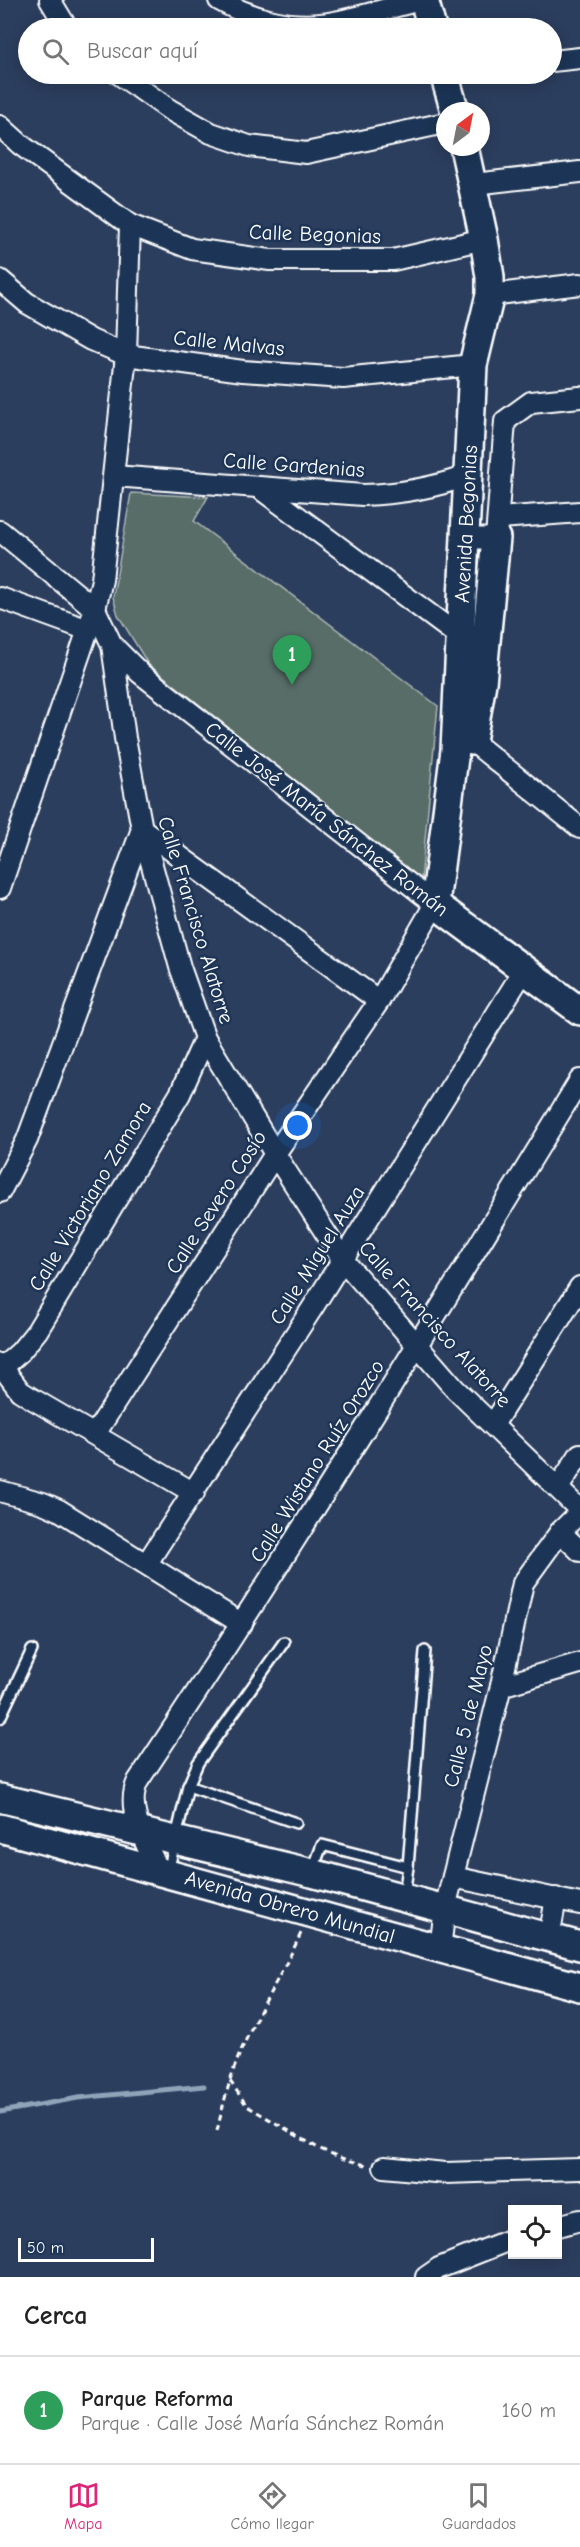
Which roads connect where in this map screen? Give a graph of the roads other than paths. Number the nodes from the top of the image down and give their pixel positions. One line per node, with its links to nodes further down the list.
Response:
1 (50, 0): 4 (street)
2 (219, 0): 5 (street)
3 (422, 0): 6 (street); 7 (street)
4 (61, 18)
5 (262, 18)
6 (346, 18)
7 (428, 18)
8 (580, 58): 9 (street)
9 (562, 60)
10 (133, 84): 13 (street)
11 (447, 84): 12 (street)
12 (452, 102)
13 (436, 125)
14 (0, 126): 18 (street, Calle Begonias)
15 (466, 156): 17 (street, Avenida Begonias)
16 (580, 172): 17 (street)
17 (474, 184): 19 (street, Avenida Begonias)
18 (130, 225): 19 (street, Calle Begonias); 23 (street)
19 (484, 239): 22 (street, Avenida Begonias)
20 (0, 280): 23 (street, Calle Malvas)
21 (580, 284): 22 (street)
22 (490, 295): 24 (street, Avenida Begonias)
23 (126, 355): 24 (street, Calle Malvas); 27 (street)
24 (473, 365): 26 (street, Avenida Begonias)
25 (580, 397): 30 (street)
26 (469, 475): 28 (street, Calle Gardenias); 32 (street, Avenida Begonias)
27 (114, 476): 28 (street, Calle Gardenias); 33 (street)
28 (258, 487): 36 (street)
29 (580, 512): 30 (street)
30 (498, 528): 32 (street); 38 (street)
31 (0, 531): 33 (street)
32 (464, 539): 36 (street, Avenida Begonias)
33 (99, 596): 35 (street); 37 (street, Calle José María Sánchez Román)
34 (0, 598): 35 (street)
35 (88, 630): 41 (street)
36 (460, 637): 38 (street, Avenida Begonias)
37 (112, 645): 40 (street, Calle Francisco Alatorre); 42 (street, Calle José María Sánchez Román)
38 (464, 745): 39 (street); 42 (street, Avenida Begonias)
39 (580, 828)
40 (142, 829): 44 (street); 46 (street, Calle Francisco Alatorre); 49 (street)
41 (0, 888)
42 (435, 904): 43 (street, Calle José María Sánchez Román); 44 (street, Calle Severo Cosío)
43 (524, 970): 45 (street, Calle José María Sánchez Román); 51 (street, Calle Miguel Auza)
44 (379, 1001): 48 (street, Calle Severo Cosío)
45 (580, 1011)
46 (205, 1038): 48 (street, Calle Francisco Alatorre); 54 (street, Calle Victoriano Zamora)
47 (580, 1080): 53 (street, Calle Wistano Ruíz Orozco)
48 (275, 1154): 51 (street, Calle Francisco Alatorre); 56 (street, Calle Severo Cosío)
49 (5, 1167): 50 (street)
50 (0, 1192)
51 (343, 1260): 53 (street, Calle Francisco Alatorre); 60 (street, Calle Miguel Auza)
52 (580, 1287): 55 (street)
53 (418, 1346): 55 (street, Calle Francisco Alatorre); 65 (street, Calle Wistano Ruíz Orozco)
54 (1, 1366): 56 (street)
55 (493, 1425): 58 (street, Calle Francisco Alatorre)
56 (95, 1434): 60 (street)
57 (580, 1454): 58 (street)
58 (558, 1488): 61 (street, Calle Francisco Alatorre)
59 (0, 1491): 64 (street)
60 (194, 1493): 64 (street, Calle Miguel Auza)
61 (580, 1511): 62 (street, Calle 5 de Mayo)
62 (560, 1532): 63 (street); 70 (street, Calle 5 de Mayo)
63 (580, 1551)
64 (147, 1563): 65 (street)
65 (242, 1624): 76 (street, Calle Wistano Ruíz Orozco)
66 (284, 1642): 72 (lane)
67 (32, 1650): 71 (lane)
68 (425, 1651): 78 (lane)
69 (580, 1663): 70 (street)
70 (501, 1686): 81 (street, Calle 5 de Mayo)
71 (0, 1718)
72 (188, 1786): 74 (lane); 77 (lane)
73 (0, 1798): 76 (street, Avenida Obrero Mundial)
74 (296, 1823)
75 (0, 1828): 79 (street, Avenida Obrero Mundial)
76 (141, 1832): 77 (street, Avenida Obrero Mundial); 79 (street, Calle Wistano Ruíz Orozco)
77 (174, 1839): 79 (lane); 80 (street, Avenida Obrero Mundial)
78 (408, 1867): 80 (lane); 82 (lane)
79 (163, 1872): 88 (street, Avenida Obrero Mundial)
80 (312, 1873): 82 (street, Avenida Obrero Mundial)
81 (453, 1877): 83 (street); 85 (street, Calle 5 de Mayo)
82 (404, 1897): 85 (street, Avenida Obrero Mundial)
83 (556, 1898): 84 (street); 86 (street)
84 (580, 1904)
85 (445, 1908): 86 (street, Avenida Obrero Mundial); 88 (street, Calle 5 de Mayo)
86 (549, 1938): 87 (street, Avenida Obrero Mundial)
87 (580, 1946)
88 (440, 1949): 89 (street, Avenida Obrero Mundial)
89 (580, 1987)
90 (384, 2168): 91 (street)
91 (580, 2169)
92 (580, 2220): 93 (street)
93 (562, 2225)
94 (508, 2241): 95 (street)
95 (426, 2277)

